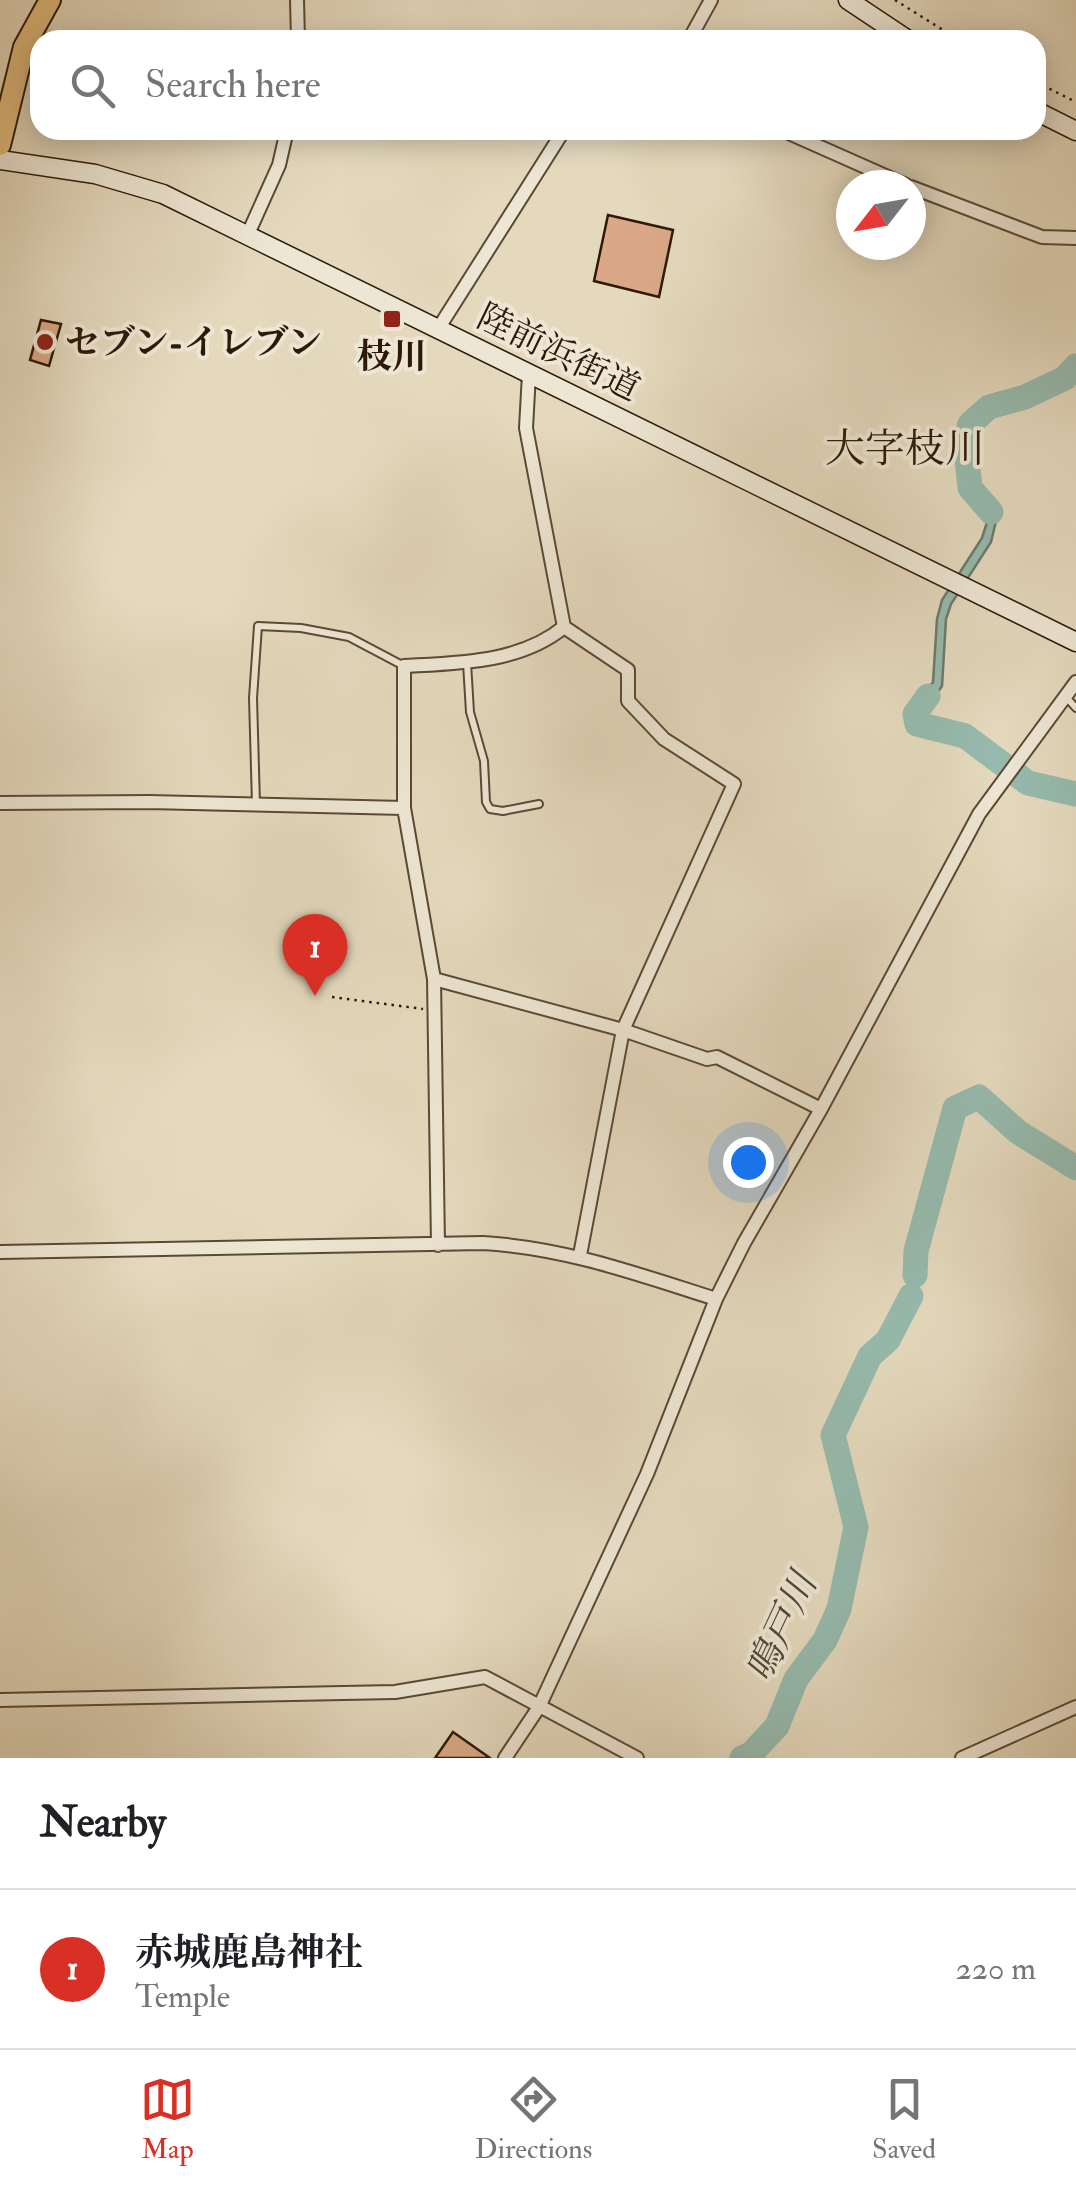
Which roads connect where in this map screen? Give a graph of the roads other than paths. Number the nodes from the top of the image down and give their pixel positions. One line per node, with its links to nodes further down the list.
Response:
1 (50, 0): 5 (main road)
2 (297, 0): 6 (street)
3 (711, 0): 7 (street)
4 (848, 0): 8 (main road)
5 (34, 30)
6 (298, 30)
7 (694, 30)
8 (893, 30)
9 (30, 37): 15 (main road)
10 (1046, 116): 11 (main road)
11 (1076, 132)
12 (285, 140): 19 (street)
13 (558, 140): 21 (street)
14 (805, 140): 17 (street)
15 (0, 145)
16 (0, 160): 19 (main road, 陸前浜街道)
17 (873, 170)
18 (926, 193): 20 (street)
19 (248, 234): 21 (main road, 陸前浜街道)
20 (1076, 238)
21 (438, 329): 22 (main road, 陸前浜街道)
22 (529, 374): 23 (street); 24 (main road, 陸前浜街道)
23 (564, 626): 25 (street); 35 (street)
24 (1076, 642)
25 (467, 662): 26 (street); 32 (lane)
26 (404, 666): 31 (lane); 33 (street)
27 (1076, 682): 28 (street)
28 (1065, 696): 29 (lane); 36 (street)
29 (1076, 708)
30 (0, 804): 31 (street)
31 (256, 804): 33 (street)
32 (539, 804)
33 (404, 808): 34 (street)
34 (434, 980): 35 (street); 37 (street)
35 (623, 1030): 36 (street); 39 (street)
36 (821, 1110): 40 (street)
37 (438, 1245): 38 (street); 39 (street)
38 (0, 1252)
39 (580, 1255): 40 (street)
40 (716, 1299): 43 (street)
41 (0, 1700): 43 (street)
42 (1076, 1707): 46 (street)
43 (539, 1708): 44 (street); 45 (street)
44 (505, 1758)
45 (637, 1758)
46 (962, 1758)

